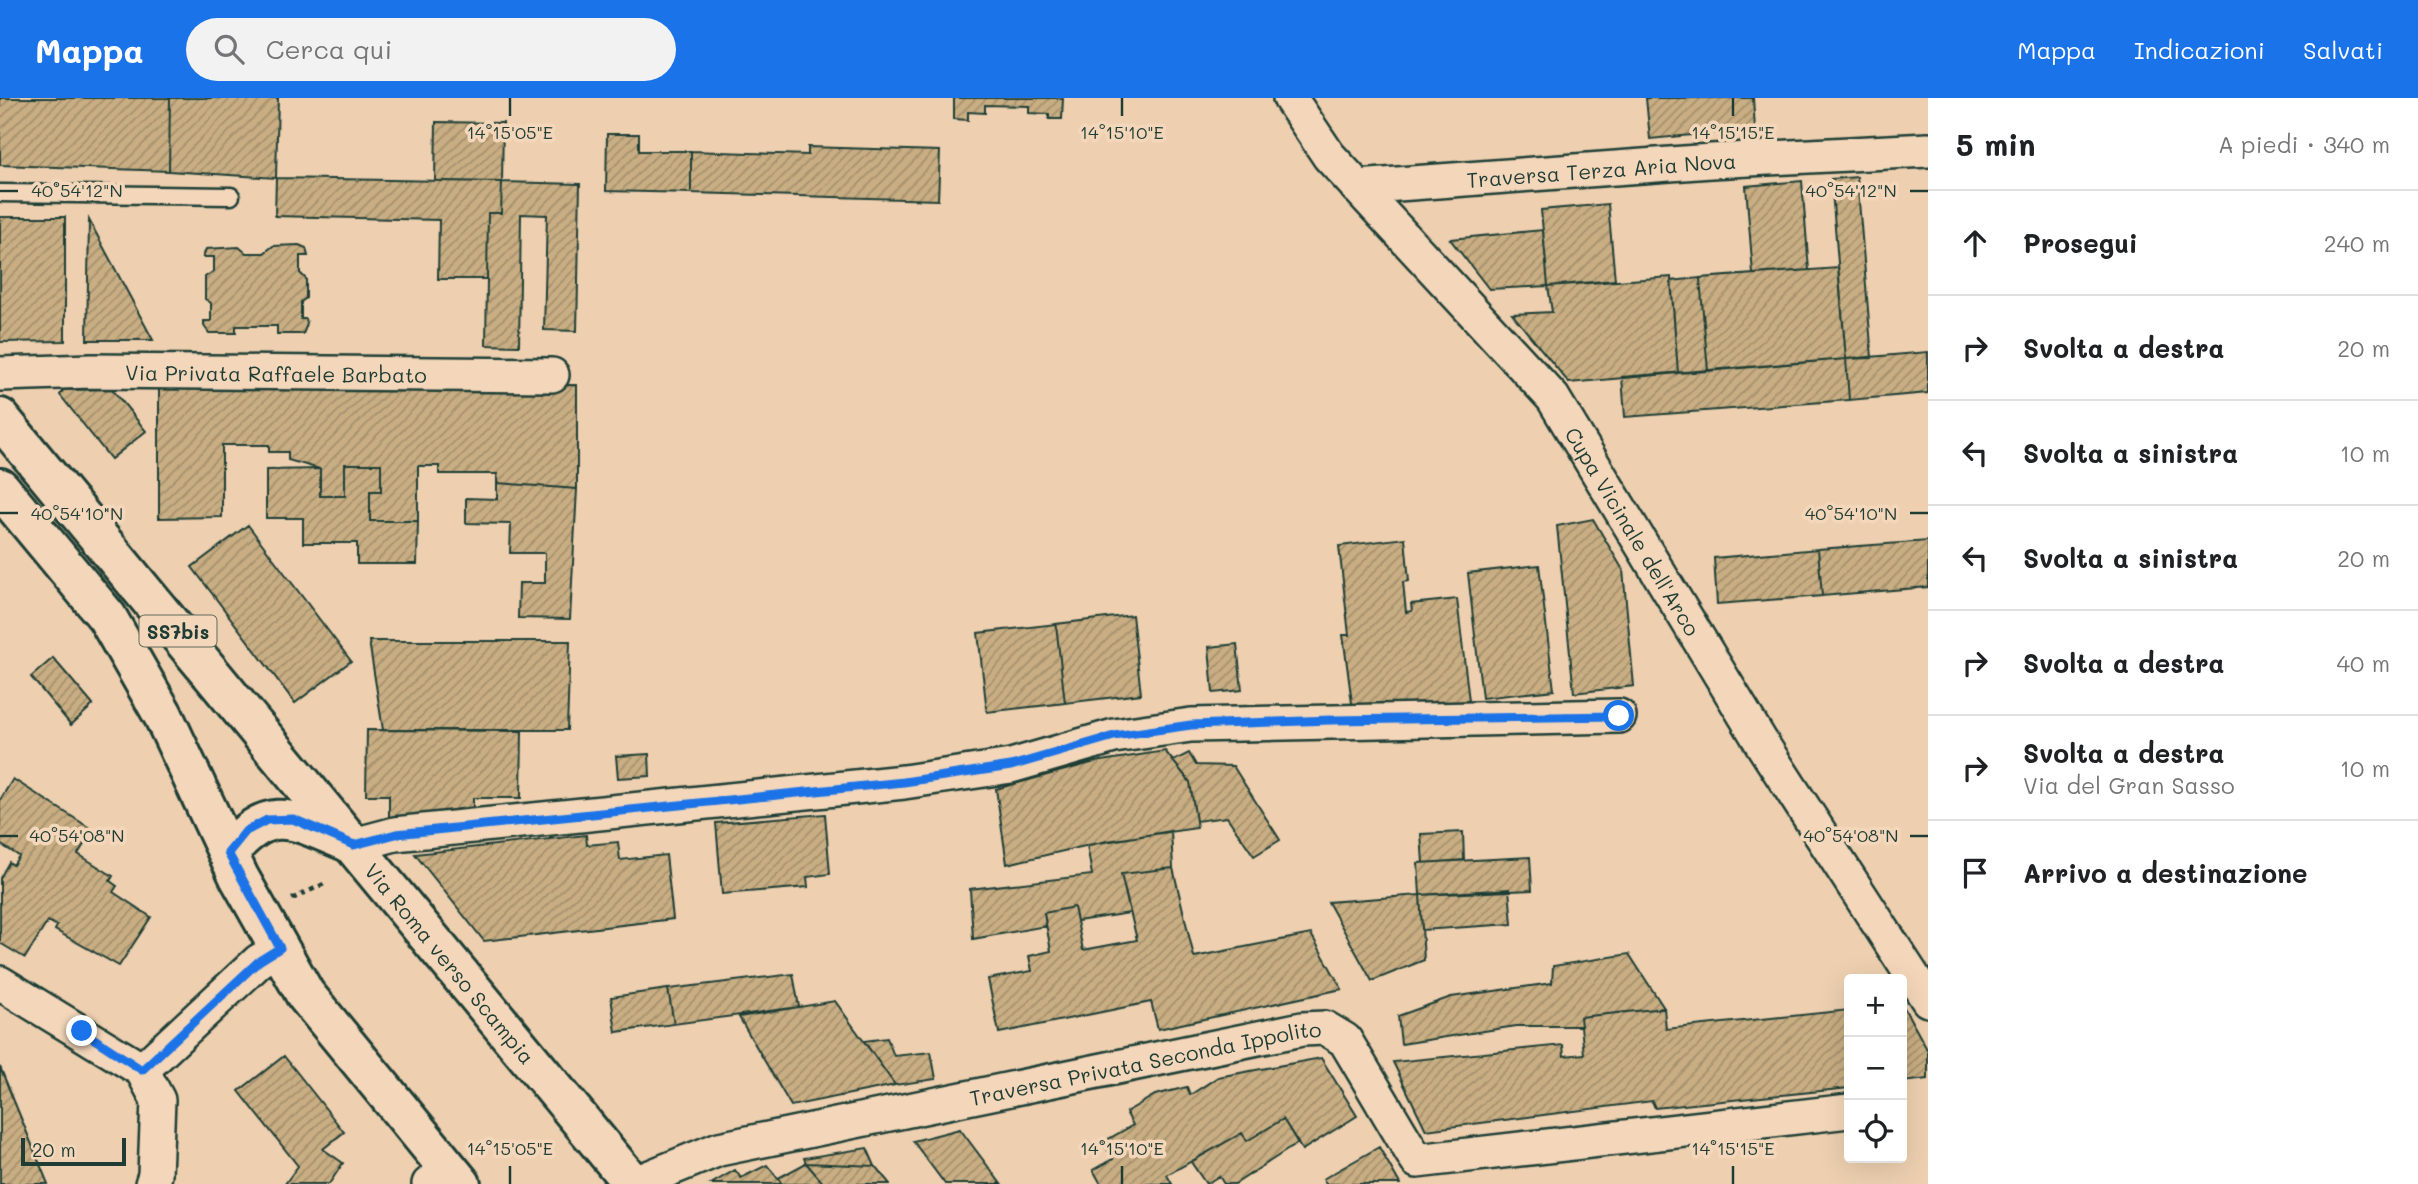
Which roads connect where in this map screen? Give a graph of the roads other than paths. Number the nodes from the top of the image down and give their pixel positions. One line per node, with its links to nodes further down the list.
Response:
1 (1290, 98): 3 (street, Cupa Vicinale dell'Arco)
2 (1928, 150): 3 (street, Traversa Terza Aria Nova)
3 (1357, 187): 15 (street, Cupa Vicinale dell'Arco)
4 (0, 193): 5 (lane)
5 (231, 196)
6 (0, 374): 7 (street, Via Privata Raffaele Barbato)
7 (552, 375)
8 (0, 418): 11 (main road, Via Roma verso Scampia / SS7bis)
9 (0, 488): 12 (main road, SS7bis)
10 (1619, 716): 11 (street)
11 (354, 845): 12 (main road); 20 (main road, Via Roma verso Scampia)
12 (228, 853): 13 (main road)
13 (280, 948): 16 (street); 18 (main road)
14 (0, 984): 16 (street)
15 (1928, 1000)
16 (142, 1070): 19 (street)
17 (1844, 1112): 20 (street, Traversa Privata Seconda Ippolito)
18 (446, 1179)
19 (152, 1184)
20 (633, 1184)

